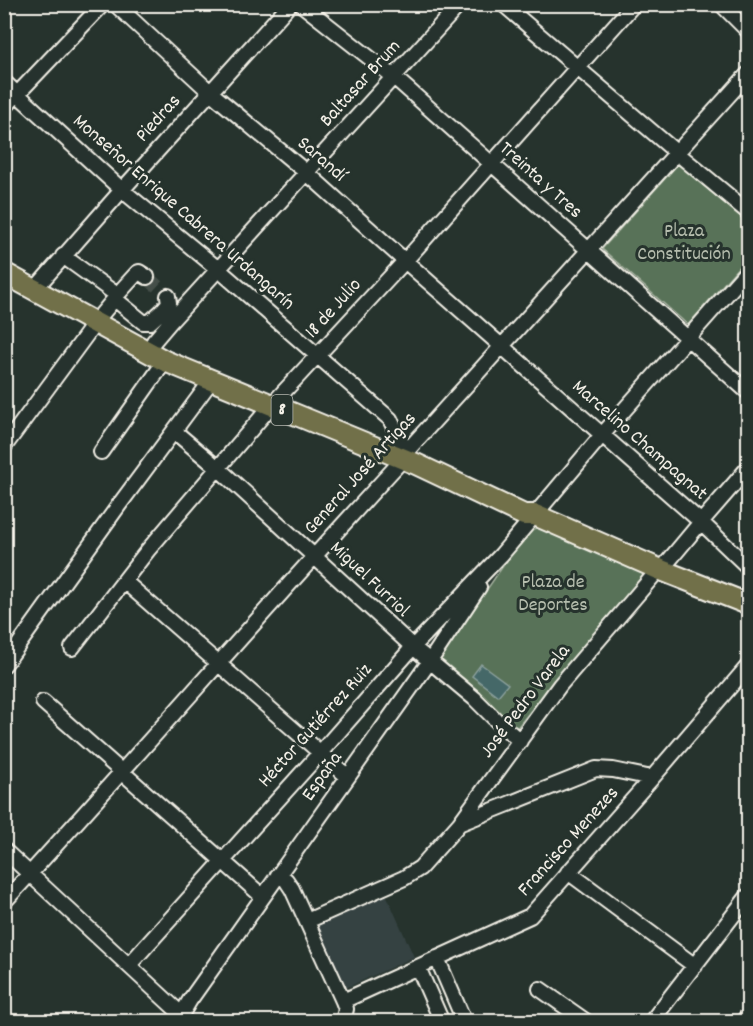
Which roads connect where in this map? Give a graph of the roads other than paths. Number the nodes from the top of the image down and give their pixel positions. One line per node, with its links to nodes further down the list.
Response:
1 (103, 4): 15 (street)
2 (115, 4): 14 (street, Sarandí)
3 (290, 4): 14 (street, Piedras)
4 (301, 4): 12 (street, Treinta y Tres)
5 (460, 4): 12 (street, Baltasar Brum)
6 (503, 4): 10 (street)
7 (634, 4): 10 (street, 18 de Julio)
8 (721, 4): 9 (street)
9 (748, 30)
10 (577, 67): 17 (street); 18 (street, 18 de Julio)
11 (748, 74): 17 (street, General José Artigas)
12 (394, 77): 18 (street, Treinta y Tres); 19 (street, Baltasar Brum)
13 (4, 82): 15 (street, Monseñor Enrique Cabrera Urdangarín)
14 (210, 92): 19 (street, Sarandí); 20 (street, Piedras)
15 (18, 94): 16 (street); 20 (street, Monseñor Enrique Cabrera Urdangarín)
16 (4, 108)
17 (677, 153): 21 (street); 22 (street, General José Artigas)
18 (492, 164): 22 (street, Treinta y Tres); 25 (street, 18 de Julio)
19 (307, 172): 25 (street, Sarandí); 26 (street, Baltasar Brum)
20 (122, 190): 23 (street, Piedras); 26 (street, Monseñor Enrique Cabrera Urdangarín)
21 (748, 212)
22 (589, 250): 36 (street, Treinta y Tres); 37 (street, General José Artigas)
23 (63, 256): 30 (street, Piedras); 31 (street)
24 (4, 259): 30 (highway, 8)
25 (405, 261): 37 (street, Sarandí); 39 (street, 18 de Julio)
26 (218, 269): 33 (street, Baltasar Brum); 39 (street, Monseñor Enrique Cabrera Urdangarín)
27 (748, 270): 36 (street, Héctor Gutiérrez Ruiz)
28 (4, 273): 30 (highway, 8)
29 (147, 277): 31 (street)
30 (38, 285): 34 (highway, 8)
31 (116, 296): 34 (street); 35 (street)
32 (168, 296): 33 (street)
33 (166, 316): 35 (street); 38 (street, Baltasar Brum)
34 (98, 319): 35 (highway, 8); 38 (highway, 8); 45 (street)
35 (139, 328): 38 (highway, 8)
36 (688, 338): 41 (street, Treinta y Tres); 44 (street, Héctor Gutiérrez Ruiz)
37 (501, 346): 44 (street, Marcelino Champagnat); 47 (street, General José Artigas)
38 (155, 351): 40 (highway, 8); 42 (highway, 8); 46 (street, Baltasar Brum)
39 (318, 357): 42 (street, 18 de Julio); 47 (street, Monseñor Enrique Cabrera Urdangarín)
40 (211, 381): 42 (highway, 8); 43 (street)
41 (748, 392)
42 (275, 403): 47 (highway, 8); 49 (street, 18 de Julio)
43 (174, 431): 49 (street, Miguel Furriol); 62 (street)
44 (602, 435): 50 (street, Héctor Gutiérrez Ruiz); 51 (street, Marcelino Champagnat)
45 (4, 447)
46 (101, 452)
47 (405, 456): 50 (highway, 8); 53 (street, General José Artigas)
48 (748, 468): 51 (street, José Pedro Varela)
49 (219, 469): 53 (street, Miguel Furriol); 56 (street, 18 de Julio)
50 (535, 515): 52 (street, Héctor Gutiérrez Ruiz); 55 (highway, 8)
51 (701, 522): 54 (street, Marcelino Champagnat); 55 (street, José Pedro Varela)
52 (501, 555): 58 (street, Héctor Gutiérrez Ruiz); 60 (street, España)
53 (314, 556): 58 (street, Miguel Furriol); 61 (street, General José Artigas)
54 (748, 567)
55 (662, 570): 57 (highway, 8); 65 (street, José Pedro Varela)
56 (124, 581): 59 (street, 18 de Julio); 61 (street)
57 (748, 604)
58 (413, 647): 60 (street, Miguel Furriol); 66 (street, Héctor Gutiérrez Ruiz)
59 (72, 648)
60 (430, 660): 65 (street, Miguel Furriol); 68 (street, España)
61 (218, 664): 66 (street); 67 (street, General José Artigas)
62 (4, 665)
63 (748, 666): 69 (street, Francisco Menezes)
64 (43, 702): 67 (street)
65 (520, 741): 70 (street, José Pedro Varela)
66 (320, 753): 68 (street); 72 (street, Héctor Gutiérrez Ruiz)
67 (122, 773): 72 (street); 74 (street, General José Artigas)
68 (348, 777): 75 (street, España)
69 (652, 778): 70 (street); 73 (street, Francisco Menezes)
70 (459, 824): 79 (street, José Pedro Varela)
71 (4, 850): 74 (street)
72 (222, 861): 76 (street); 81 (street, Héctor Gutiérrez Ruiz)
73 (568, 872): 80 (street, Francisco Menezes); 82 (street)
74 (31, 873): 78 (street, General José Artigas); 81 (street)
75 (278, 875): 76 (street, España); 79 (street)
76 (262, 896): 87 (street, España)
77 (748, 896): 82 (street)
78 (4, 902)
79 (307, 921): 85 (street)
80 (437, 958): 83 (street, Francisco Menezes); 90 (street)
81 (129, 965): 87 (street)
82 (695, 966): 92 (street)
83 (418, 967): 85 (street, Francisco Menezes); 89 (street)
84 (540, 989): 91 (street)
85 (343, 1000): 88 (street)
86 (748, 1015): 93 (street)
87 (179, 1018)
88 (343, 1022)
89 (442, 1022)
90 (462, 1022)
91 (588, 1022)
92 (651, 1022)
93 (743, 1022)

